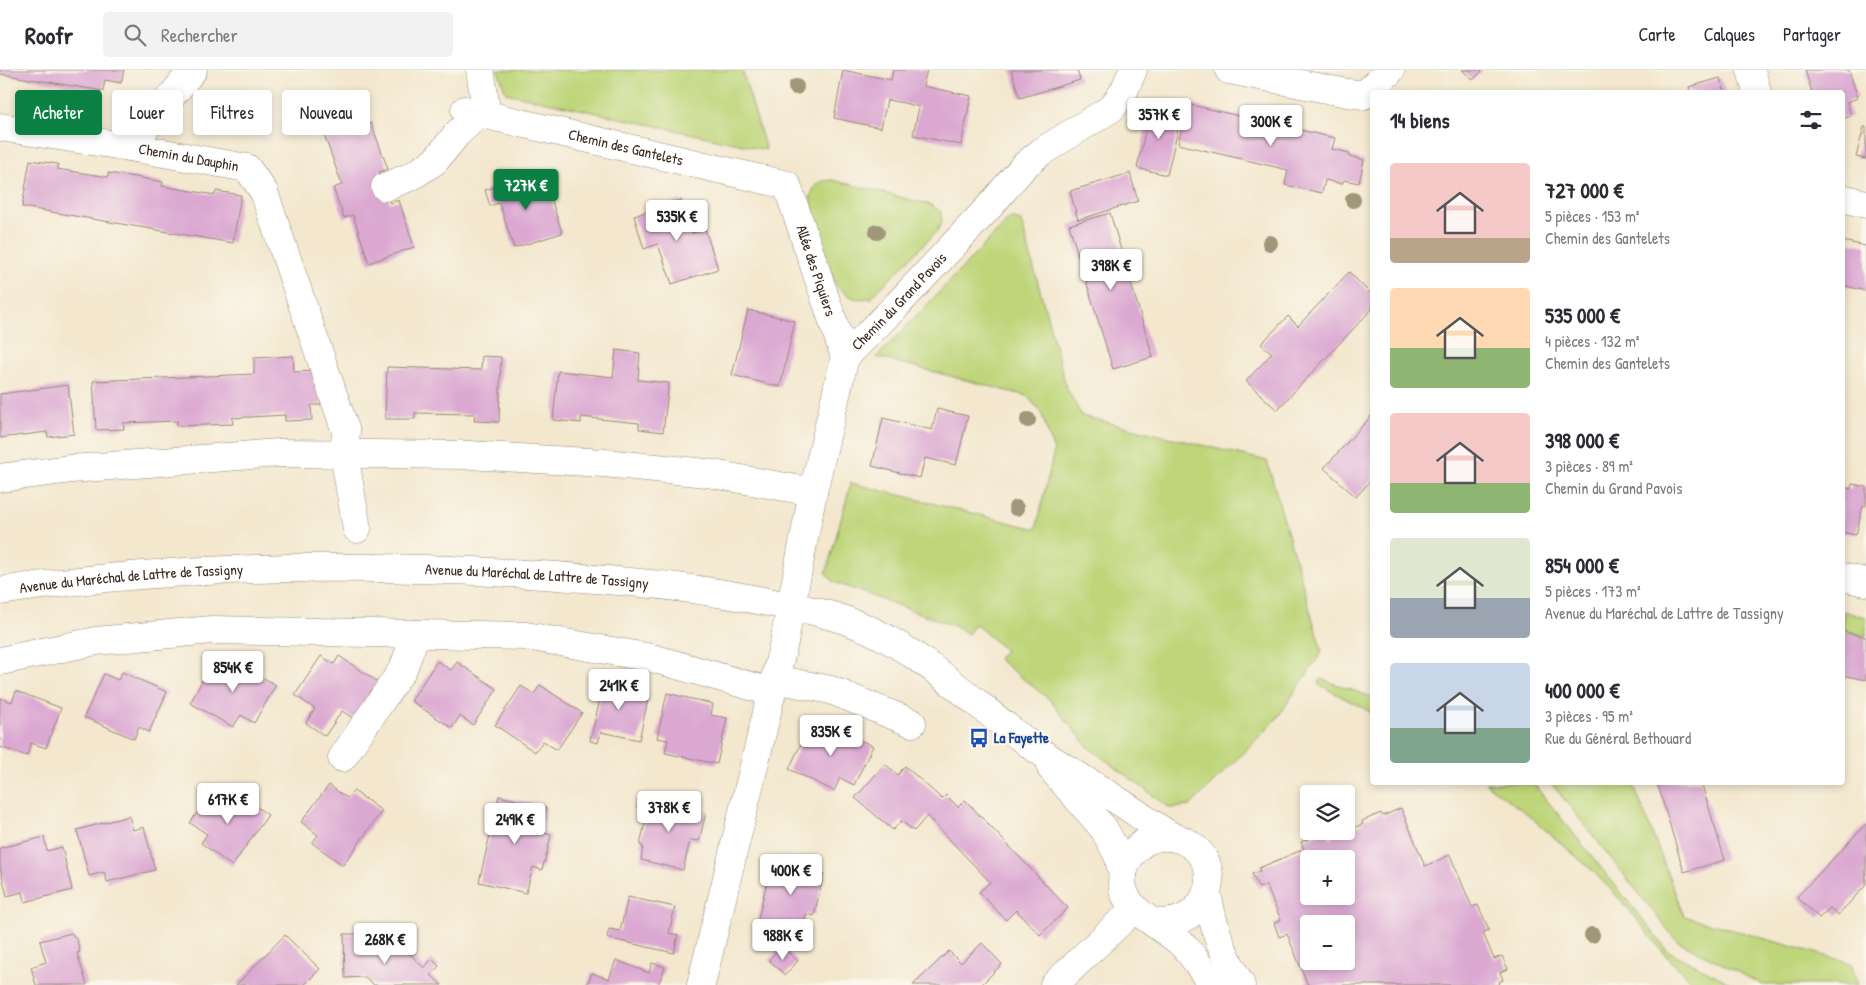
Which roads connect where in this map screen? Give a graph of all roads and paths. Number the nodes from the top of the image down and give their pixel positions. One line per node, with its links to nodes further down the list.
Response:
1 (193, 70): 10 (street, Chemin du Dauphin)
2 (480, 70): 8 (street)
3 (1133, 70): 15 (street, Chemin du Grand Pavois)
4 (1229, 70): 5 (street)
5 (1391, 70)
6 (1751, 70): 7 (street)
7 (1756, 90)
8 (477, 113): 11 (street, Chemin des Gantelets); 12 (street)
9 (0, 127): 10 (street, Chemin du Dauphin)
10 (130, 147): 16 (street, Chemin du Dauphin)
11 (787, 185): 15 (street, Allée des Piquiers)
12 (385, 187)
13 (1845, 199): 14 (street)
14 (1866, 204)
15 (845, 358): 18 (street, Chemin du Grand Pavois)
16 (344, 454): 17 (street); 18 (street); 19 (street)
17 (0, 478)
18 (814, 492): 23 (street, Chemin du Grand Pavois)
19 (357, 529)
20 (1845, 578): 21 (street)
21 (1866, 582)
22 (0, 591): 23 (street, Avenue du Maréchal de Lattre de Tassigny)
23 (792, 606): 26 (street, Chemin du Grand Pavois); 28 (street, Avenue du Maréchal de Lattre de Tassigny)
24 (416, 634): 25 (street); 26 (street); 29 (street)
25 (0, 660)
26 (774, 686): 27 (street); 34 (street, Chemin du Grand Pavois)
27 (912, 723)
28 (1030, 744): 30 (street, Avenue du Maréchal de Lattre de Tassigny); 31 (street, Avenue du Maréchal de Lattre de Tassigny)
29 (342, 758)
30 (1175, 838): 31 (street); 32 (street, Avenue du Maréchal de Lattre de Tassigny)
31 (1124, 875): 33 (street, Avenue du Maréchal de Lattre de Tassigny)
32 (1207, 892): 33 (street); 37 (street, Avenue du Maréchal de Lattre de Tassigny)
33 (1143, 915): 35 (street); 36 (street, Avenue du Maréchal de Lattre de Tassigny)
34 (701, 985)
35 (1054, 985)
36 (1212, 985)
37 (1241, 985)

